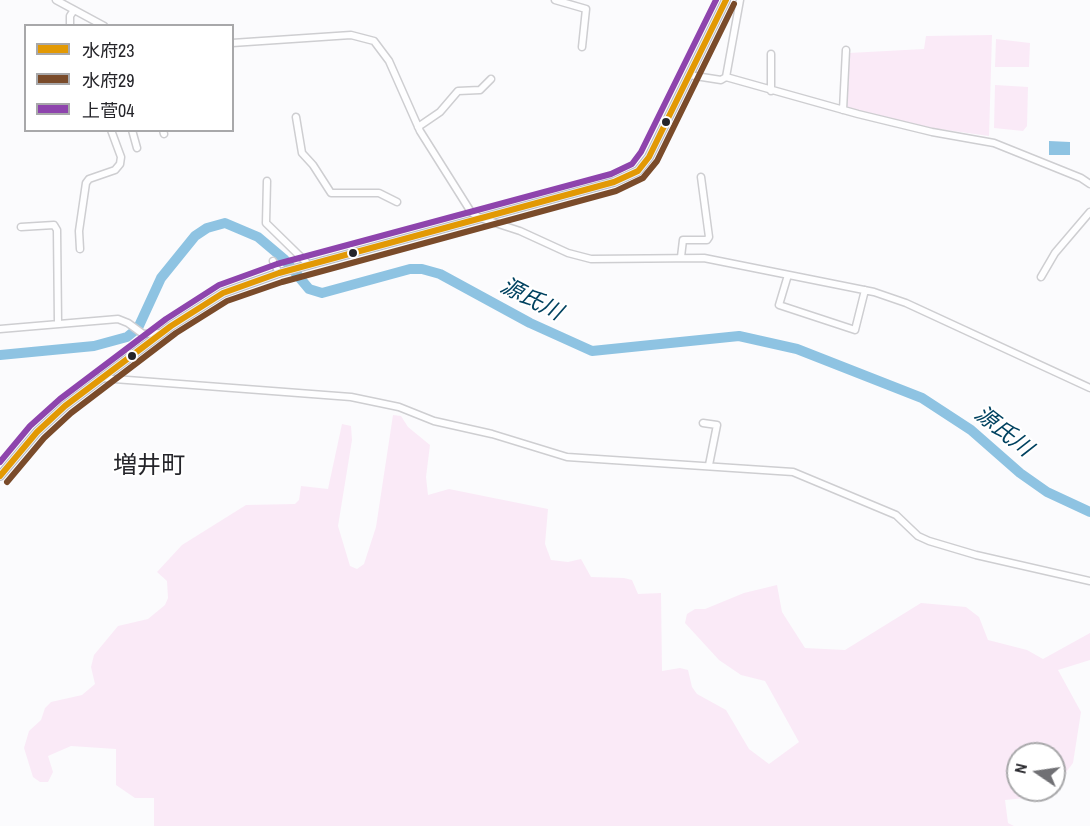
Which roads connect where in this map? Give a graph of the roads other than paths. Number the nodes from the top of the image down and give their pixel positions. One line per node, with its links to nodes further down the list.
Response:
1 (56, 0): 5 (street)
2 (555, 0): 9 (street)
3 (726, 0): 12 (main road)
4 (740, 0): 13 (street)
5 (74, 10): 6 (street); 7 (street)
6 (70, 24)
7 (100, 24)
8 (234, 44): 18 (street)
9 (582, 47)
10 (846, 50): 16 (street)
11 (771, 54): 15 (street)
12 (689, 75): 13 (street); 27 (main road)
13 (726, 77): 15 (street)
14 (491, 79): 18 (street)
15 (771, 91): 16 (street)
16 (843, 110): 24 (street)
17 (296, 117): 25 (street)
18 (418, 127): 27 (street)
19 (112, 132): 29 (street)
20 (133, 132): 21 (street)
21 (137, 148)
22 (701, 177): 30 (street)
23 (267, 181): 32 (street)
24 (1090, 184)
25 (398, 201)
26 (1090, 212): 35 (street)
27 (480, 218): 30 (street); 32 (main road)
28 (21, 227): 37 (street)
29 (80, 249)
30 (681, 257): 34 (street)
31 (273, 261): 33 (street)
32 (307, 265): 33 (main road)
33 (283, 272): 39 (main road)
34 (788, 275): 36 (street); 36 (street)
35 (1041, 278)
36 (865, 290): 41 (street)
37 (58, 323): 38 (street); 39 (street)
38 (0, 329)
39 (161, 333): 40 (main road)
40 (101, 378): 43 (street); 44 (main road)
41 (1090, 388)
42 (703, 423): 43 (street)
43 (709, 465): 45 (street)
44 (0, 476)
45 (1090, 580)

